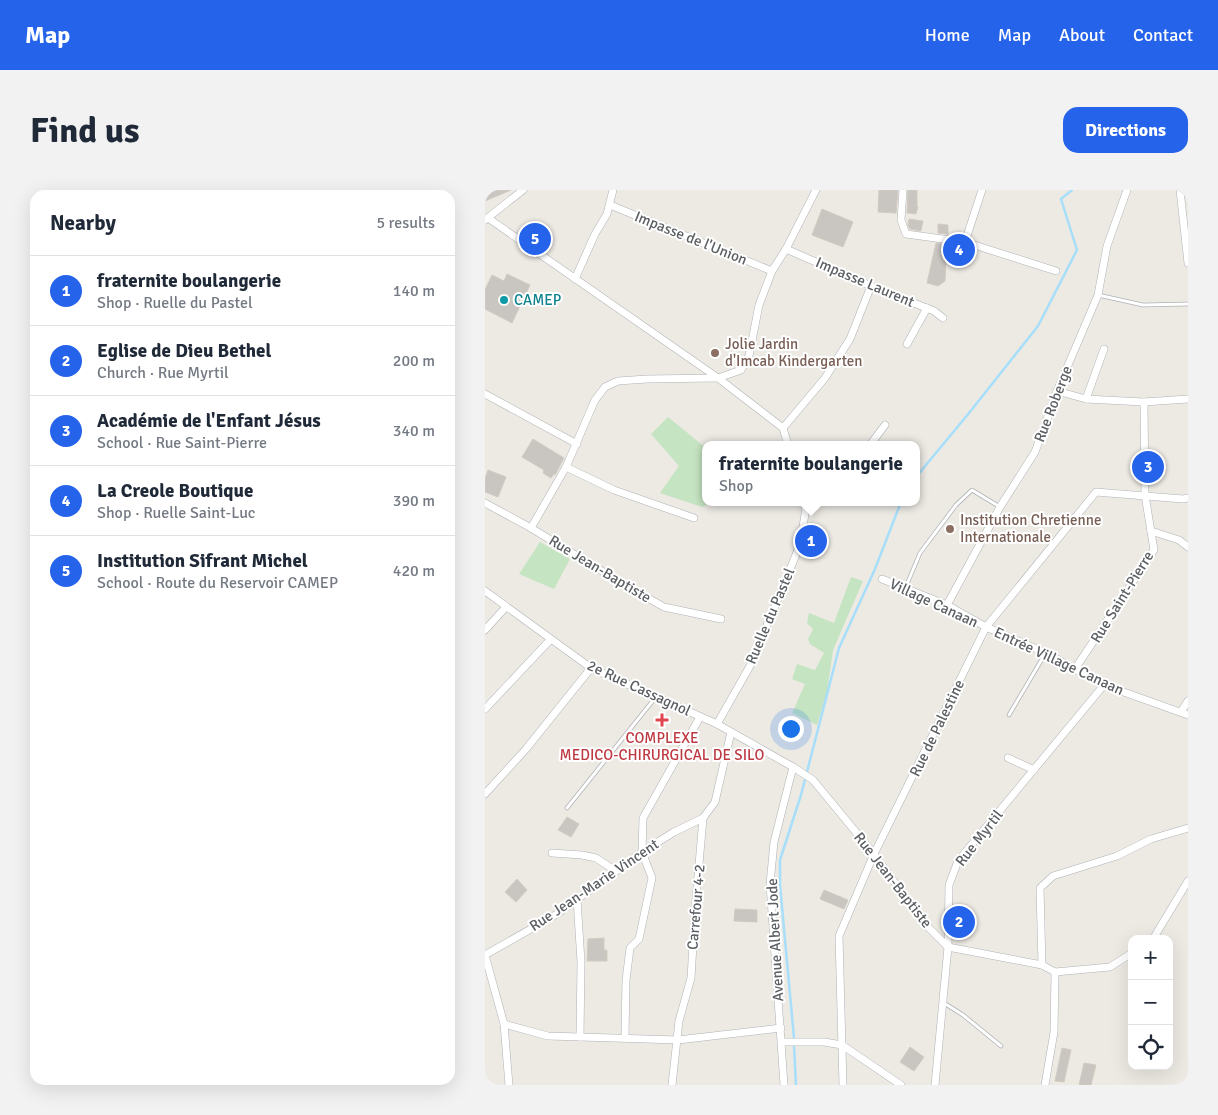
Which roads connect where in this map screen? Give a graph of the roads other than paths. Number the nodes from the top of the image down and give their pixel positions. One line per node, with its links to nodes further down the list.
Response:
1 (523, 190): 9 (street)
2 (613, 190): 8 (street)
3 (816, 190): 12 (street)
4 (903, 190): 11 (street)
5 (982, 190): 11 (street)
6 (1127, 190): 18 (street, Rue Roberge)
7 (1180, 190): 10 (street)
8 (610, 205): 14 (street, Impasse de l'Union); 16 (street)
9 (486, 219): 16 (street)
10 (1186, 219): 13 (street)
11 (965, 242): 15 (street)
12 (785, 249): 14 (street); 17 (street, Impasse Laurent)
13 (1188, 263)
14 (772, 271): 24 (street)
15 (1056, 271)
16 (575, 280): 24 (street)
17 (871, 286): 20 (street, Impasse Laurent); 31 (street)
18 (1098, 295): 19 (lane); 25 (street, Rue Roberge)
19 (1188, 304)
20 (927, 308): 21 (street, Impasse Laurent); 22 (street)
21 (943, 318)
22 (907, 344)
23 (1104, 348): 28 (street)
24 (718, 378): 31 (street); 34 (street)
25 (1057, 390): 28 (street); 40 (street, Rue Roberge)
26 (485, 394): 34 (street)
27 (1188, 399): 29 (street)
28 (1086, 400): 29 (street)
29 (1145, 402): 36 (street, Rue Saint-Pierre)
30 (885, 425): 33 (street)
31 (783, 428): 32 (street)
32 (787, 441)
33 (873, 441)
34 (577, 444): 35 (street)
35 (566, 467): 41 (street); 42 (street)
36 (1145, 495): 37 (street, Rue de Palestine); 43 (street, Rue Saint-Pierre); 51 (street, Rue de Palestine)
37 (1188, 498)
38 (485, 503): 42 (street, Rue Jean-Baptiste)
39 (805, 506): 64 (street, Ruelle du Pastel)
40 (1000, 507): 46 (lane); 48 (street, Rue Roberge)
41 (694, 518)
42 (531, 528): 50 (street, Rue Jean-Baptiste)
43 (1151, 531): 44 (street); 56 (street, Rue Saint-Pierre)
44 (1188, 547)
45 (882, 579): 46 (street, Village Canaan)
46 (905, 589): 48 (street, Village Canaan)
47 (485, 591): 49 (street, 2e Rue Cassagnol)
48 (947, 605): 51 (street, Village Canaan)
49 (506, 607): 52 (street); 53 (street, 2e Rue Cassagnol)
50 (721, 619)
51 (986, 627): 54 (street, Entrée Village Canaan); 76 (street, Rue de Palestine)
52 (485, 630)
53 (551, 640): 55 (street, 2e Rue Cassagnol); 60 (street)
54 (1045, 653): 56 (street, Entrée Village Canaan); 62 (lane)
55 (591, 668): 58 (street, 2e Rue Cassagnol); 70 (street)
56 (1075, 669): 57 (street, Entrée Village Canaan)
57 (1104, 685): 61 (street, Entrée Village Canaan); 68 (street, Rue Myrtil)
58 (655, 698): 63 (street, 2e Rue Cassagnol); 71 (lane)
59 (1188, 701): 61 (street)
60 (485, 709)
61 (1184, 713)
62 (1009, 715)
63 (700, 717): 64 (street, 2e Rue Cassagnol); 74 (street)
64 (717, 724): 65 (street, 2e Rue Cassagnol)
65 (731, 732): 67 (street, 2e Rue Cassagnol); 72 (street, Carrefour 4-2)
66 (1008, 758): 68 (street)
67 (793, 767): 69 (street, 2e Rue Cassagnol); 88 (street, Avenue Albert Jode)
68 (1034, 770): 81 (street, Rue Myrtil)
69 (801, 772): 76 (street, Rue Jean-Baptiste)
70 (485, 794)
71 (567, 808)
72 (703, 818): 74 (street, Rue Jean-Marie Vincent); 91 (street, Carrefour 4-2)
73 (1188, 828): 84 (street)
74 (642, 852): 77 (street, Rue Jean-Marie Vincent); 90 (street)
75 (552, 853): 77 (street)
76 (874, 854): 81 (street, Rue Jean-Baptiste); 93 (street, Rue de Palestine)
77 (616, 871): 79 (street, Rue Jean-Marie Vincent)
78 (1188, 881): 80 (street)
79 (577, 899): 82 (street, Rue Jean-Marie Vincent); 89 (street)
80 (1155, 935)
81 (949, 947): 84 (street); 86 (street, Rue Myrtil)
82 (485, 955): 87 (street)
83 (1128, 956): 85 (street)
84 (1042, 965): 85 (street)
85 (1055, 972): 101 (street)
86 (943, 1002): 94 (lane); 100 (street, Rue Myrtil)
87 (504, 1024): 89 (street); 95 (street)
88 (781, 1028): 91 (street); 92 (street, Avenue Albert Jode)
89 (580, 1037): 90 (street)
90 (625, 1038): 91 (street)
91 (678, 1040): 96 (street, Carrefour 4-2)
92 (782, 1042): 93 (street); 97 (street, Avenue Albert Jode)
93 (843, 1045): 98 (street, Rue de Palestine); 99 (street)
94 (1001, 1046)
95 (509, 1085)
96 (672, 1085)
97 (784, 1085)
98 (843, 1085)
99 (901, 1085)
100 (935, 1085)
101 (1045, 1085)

